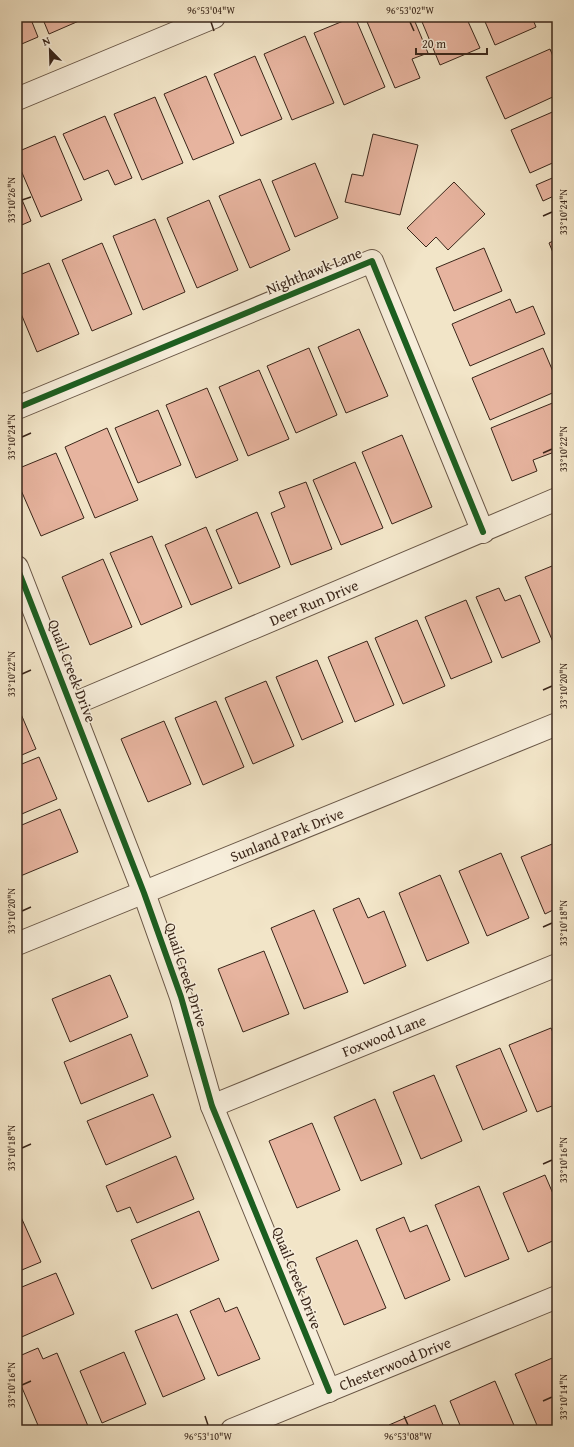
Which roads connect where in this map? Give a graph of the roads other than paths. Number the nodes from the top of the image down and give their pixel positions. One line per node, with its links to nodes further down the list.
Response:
1 (202, 19): 2 (street)
2 (17, 99)
3 (17, 408): 5 (street, Nighthawk Lane)
4 (557, 499): 5 (street, Deer Run Drive)
5 (483, 532): 7 (street, Deer Run Drive)
6 (17, 567): 7 (street, Quail Creek Drive)
7 (71, 705): 9 (street, Quail Creek Drive)
8 (557, 724): 9 (street, Sunland Park Drive)
9 (144, 893): 10 (street, Sunland Park Drive); 12 (street, Quail Creek Drive)
10 (17, 944)
11 (557, 965): 12 (street, Foxwood Lane)
12 (212, 1106): 14 (street, Quail Creek Drive)
13 (557, 1297): 14 (street, Chesterwood Drive)
14 (329, 1391): 15 (street, Chesterwood Drive)
15 (232, 1430)

